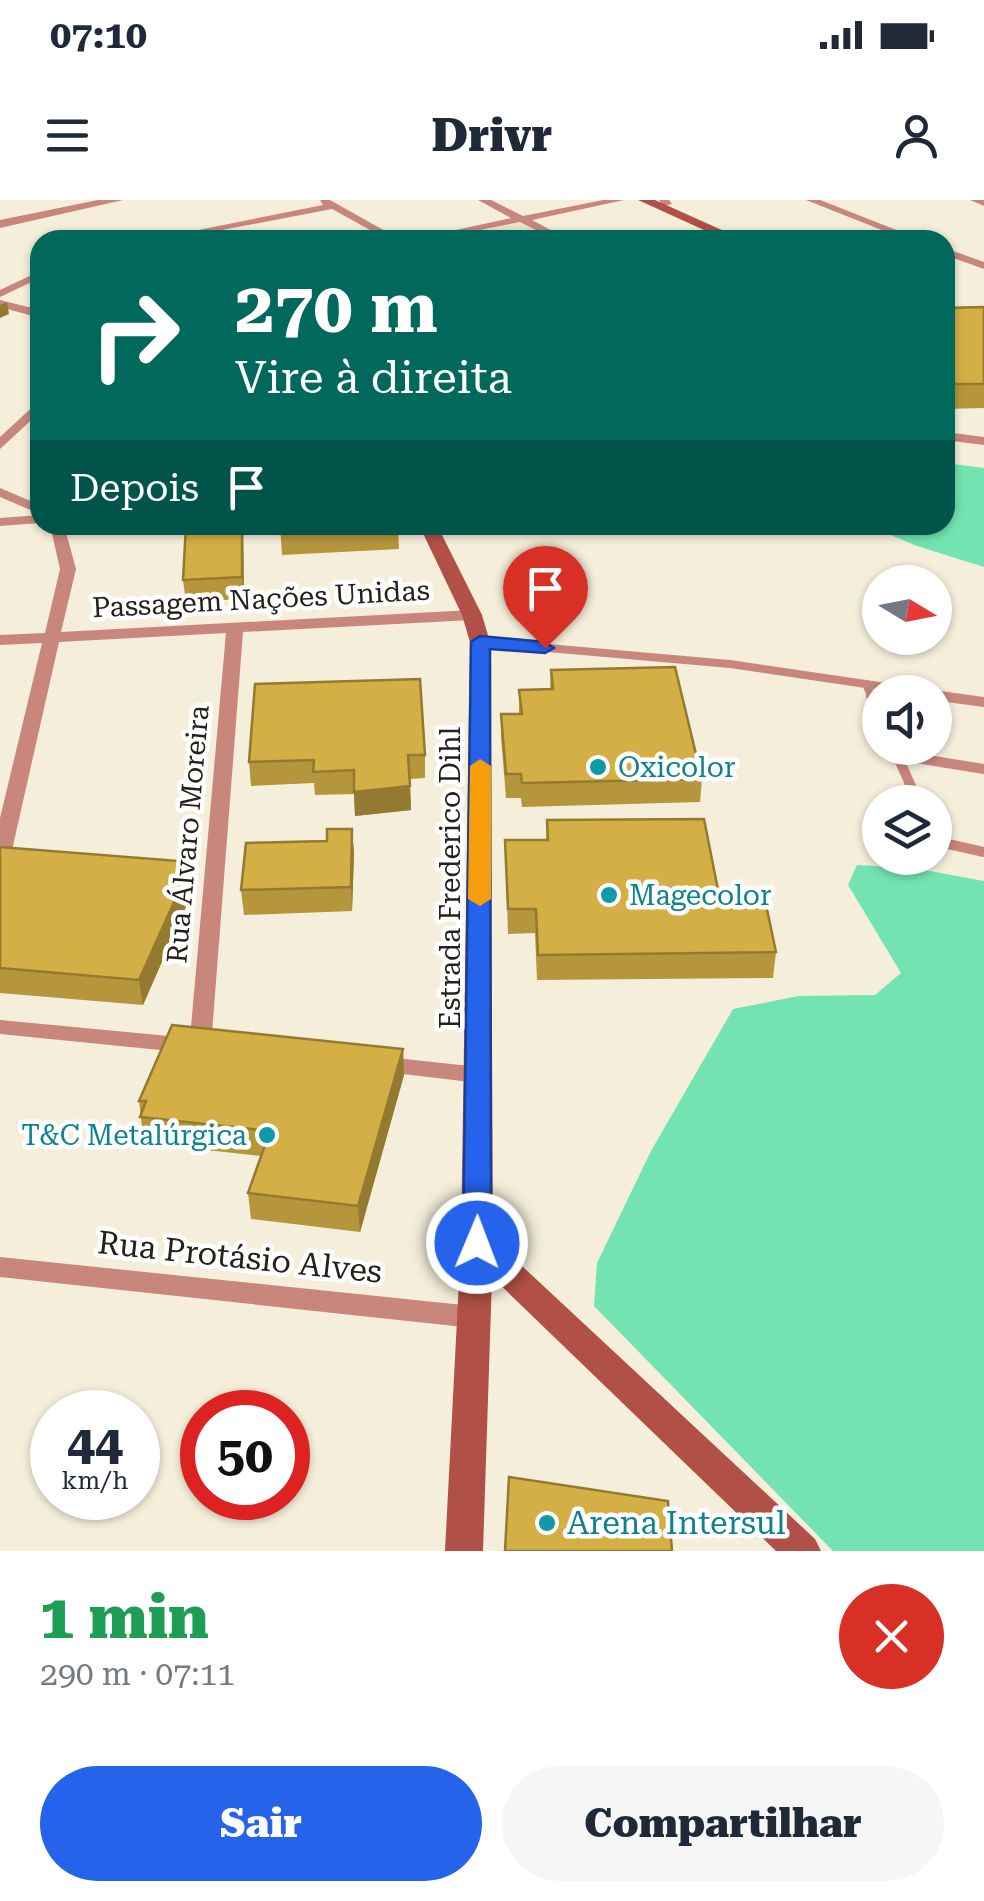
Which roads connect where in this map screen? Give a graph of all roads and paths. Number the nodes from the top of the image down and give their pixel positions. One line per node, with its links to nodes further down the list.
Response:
1 (118, 200): 11 (street)
2 (483, 200): 10 (street)
3 (619, 200): 10 (street)
4 (644, 200): 16 (main road)
5 (811, 200): 18 (street)
6 (975, 200): 9 (street)
7 (663, 201): 17 (main road)
8 (327, 203): 12 (street); 13 (street)
9 (984, 204)
10 (523, 220): 14 (street); 15 (street)
11 (0, 224)
12 (200, 230)
13 (377, 230)
14 (469, 230)
15 (544, 230)
16 (713, 230)
17 (728, 230)
18 (890, 230)
19 (984, 254): 21 (street)
20 (955, 255): 21 (street)
21 (967, 259): 22 (street)
22 (984, 266)
23 (30, 279): 24 (street)
24 (0, 294)
25 (0, 303): 26 (street)
26 (30, 311)
27 (30, 414): 30 (street)
28 (955, 437): 29 (lane)
29 (984, 440)
30 (0, 445)
31 (0, 492): 32 (street)
32 (30, 506)
33 (30, 520): 34 (street)
34 (0, 522)
35 (60, 535): 39 (street)
36 (433, 535): 37 (main road, Estrada Frederico Dihl)
37 (472, 614): 38 (street, Passagem Nações Unidas); 41 (main road, Estrada Frederico Dihl)
38 (235, 627): 39 (street, Passagem Nações Unidas); 50 (street, Rua Álvaro Moreira)
39 (52, 638): 40 (street, Passagem Nações Unidas); 49 (street)
40 (0, 640)
41 (480, 642): 42 (lane); 52 (main road, Estrada Frederico Dihl)
42 (862, 683)
43 (952, 697): 44 (lane)
44 (984, 702)
45 (952, 763): 46 (lane)
46 (984, 769)
47 (952, 847): 48 (lane)
48 (984, 852)
49 (6, 859)
50 (0, 1027)
51 (349, 1062): 52 (street)
52 (480, 1075): 53 (main road, Estrada Frederico Dihl)
53 (477, 1243): 55 (main road, Estrada Frederico Dihl); 57 (main road)
54 (0, 1267): 55 (street, Rua Protásio Alves)
55 (473, 1317): 56 (main road, Estrada Frederico Dihl)
56 (464, 1551)
57 (802, 1551)

